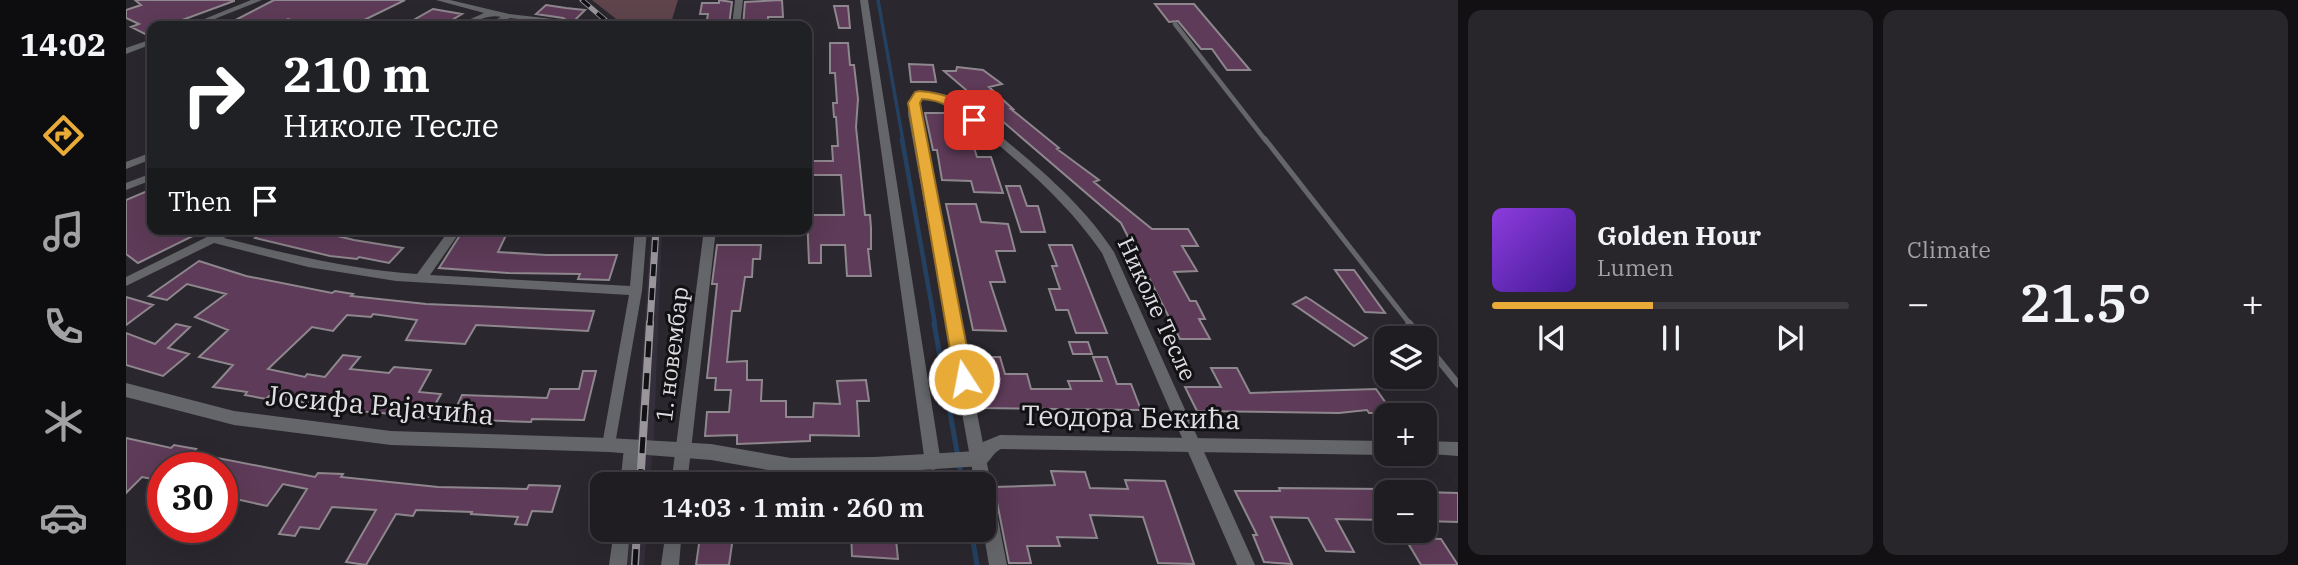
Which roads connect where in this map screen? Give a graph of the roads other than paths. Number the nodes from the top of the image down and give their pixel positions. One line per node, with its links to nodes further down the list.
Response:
1 (258, 0): 7 (street)
2 (440, 0): 5 (street)
3 (739, 0): 11 (street)
4 (864, 0): 40 (street)
5 (492, 12): 6 (street); 8 (street)
6 (509, 16): 9 (street); 10 (street)
7 (204, 21)
8 (471, 21)
9 (498, 21)
10 (553, 21)
11 (737, 21)
12 (1175, 24): 28 (lane)
13 (147, 43): 14 (street)
14 (126, 51)
15 (932, 95): 32 (street, Николе Тесле); 39 (street)
16 (147, 157): 17 (street)
17 (126, 166)
18 (147, 178): 19 (street)
19 (126, 187)
20 (221, 235): 24 (street)
21 (452, 235): 25 (street)
22 (641, 235): 27 (street)
23 (709, 235): 38 (street, 1. новембар)
24 (213, 239): 25 (street); 26 (street)
25 (420, 279): 27 (street)
26 (126, 282)
27 (636, 291): 33 (street)
28 (1412, 326)
29 (1437, 358): 30 (lane)
30 (1458, 384)
31 (126, 390): 33 (street, Јосифа Рајачића)
32 (1194, 444): 34 (street, Теодора Бекића); 39 (street, Теодора Бекића); 48 (street, Николе Тесле)
33 (609, 445): 35 (street, Јосифа Рајачића)
34 (1374, 447)
35 (632, 448): 38 (street, Теодора Бекића); 41 (street, 1. новембар)
36 (1437, 448): 37 (street)
37 (1458, 449)
38 (682, 450): 40 (street, Теодора Бекића); 42 (street, 1. новембар)
39 (975, 459): 40 (street, Теодора Бекића); 47 (street)
40 (937, 462)
41 (629, 472)
42 (680, 472)
43 (621, 542): 45 (street)
44 (673, 542): 46 (street)
45 (618, 565)
46 (670, 565)
47 (998, 565)
48 (1246, 565)

